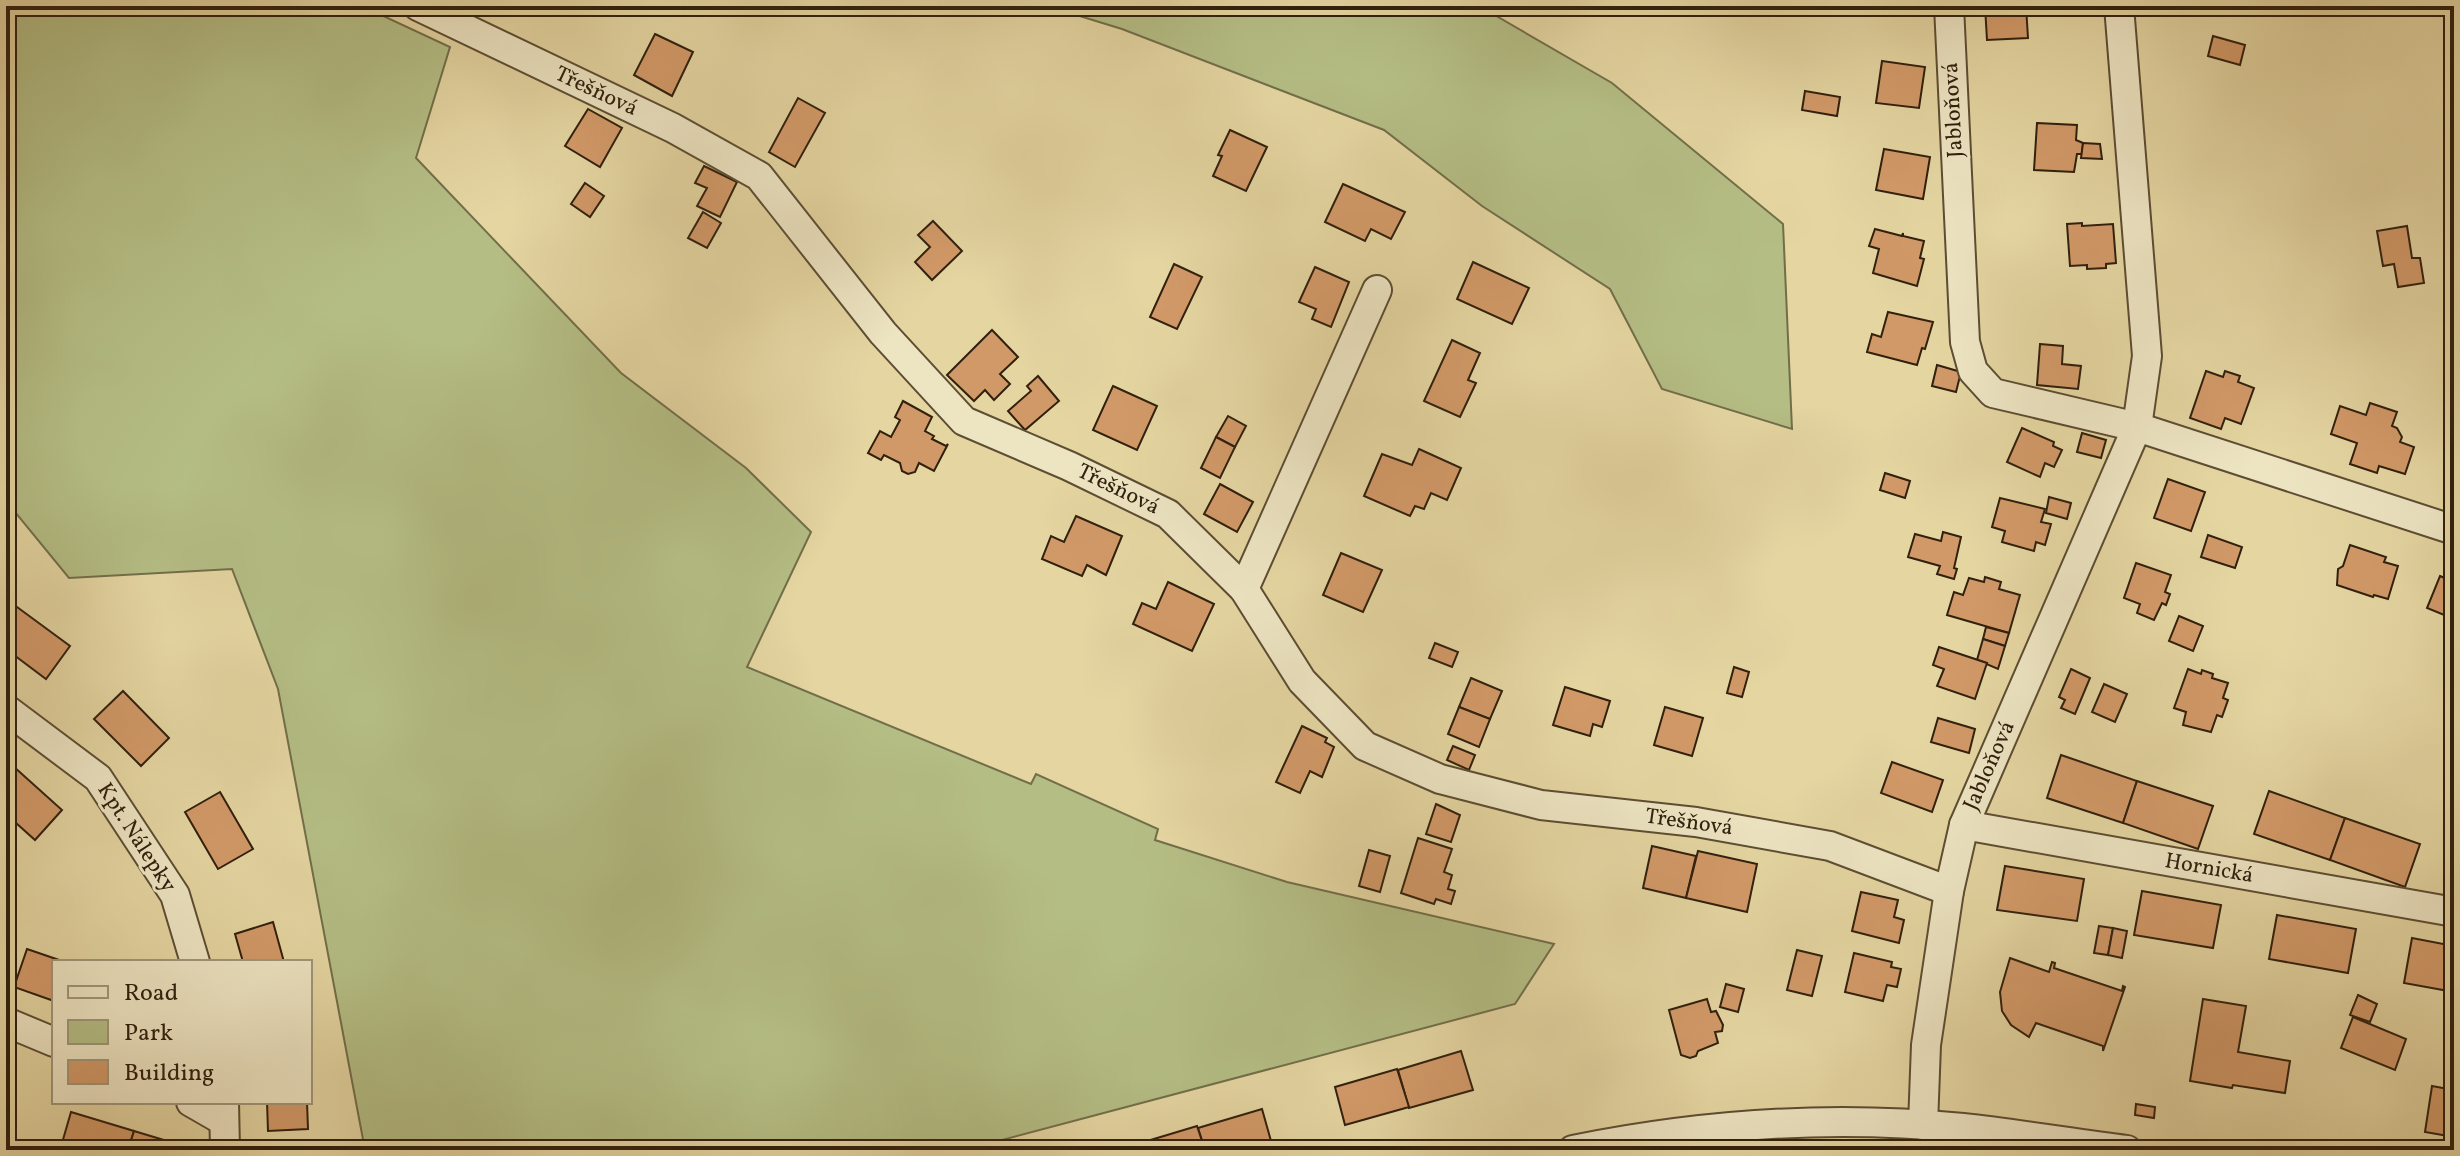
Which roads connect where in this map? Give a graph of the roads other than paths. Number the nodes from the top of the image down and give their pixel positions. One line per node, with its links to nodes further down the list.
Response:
1 (418, 6): 7 (street, Třešňová)
2 (1949, 6): 5 (street, Jabloňová)
3 (2119, 6): 5 (street, Jabloňová)
4 (1377, 290): 7 (street)
5 (2137, 427): 6 (street, Jabloňová); 9 (street, Jabloňová)
6 (2454, 530)
7 (1244, 589): 10 (street, Třešňová)
8 (6, 709): 12 (street, Kpt. Nálepky)
9 (1964, 825): 10 (street, Jabloňová); 11 (street, Hornická)
10 (1949, 891): 17 (street, Jabloňová)
11 (2454, 912)
12 (194, 960)
13 (6, 1022): 14 (street)
14 (52, 1041)
15 (198, 1104): 16 (street)
16 (224, 1112): 19 (street)
17 (1923, 1125): 18 (street); 21 (street)
18 (1601, 1147): 20 (street)
19 (225, 1150)
20 (1573, 1150)
21 (2127, 1150)

